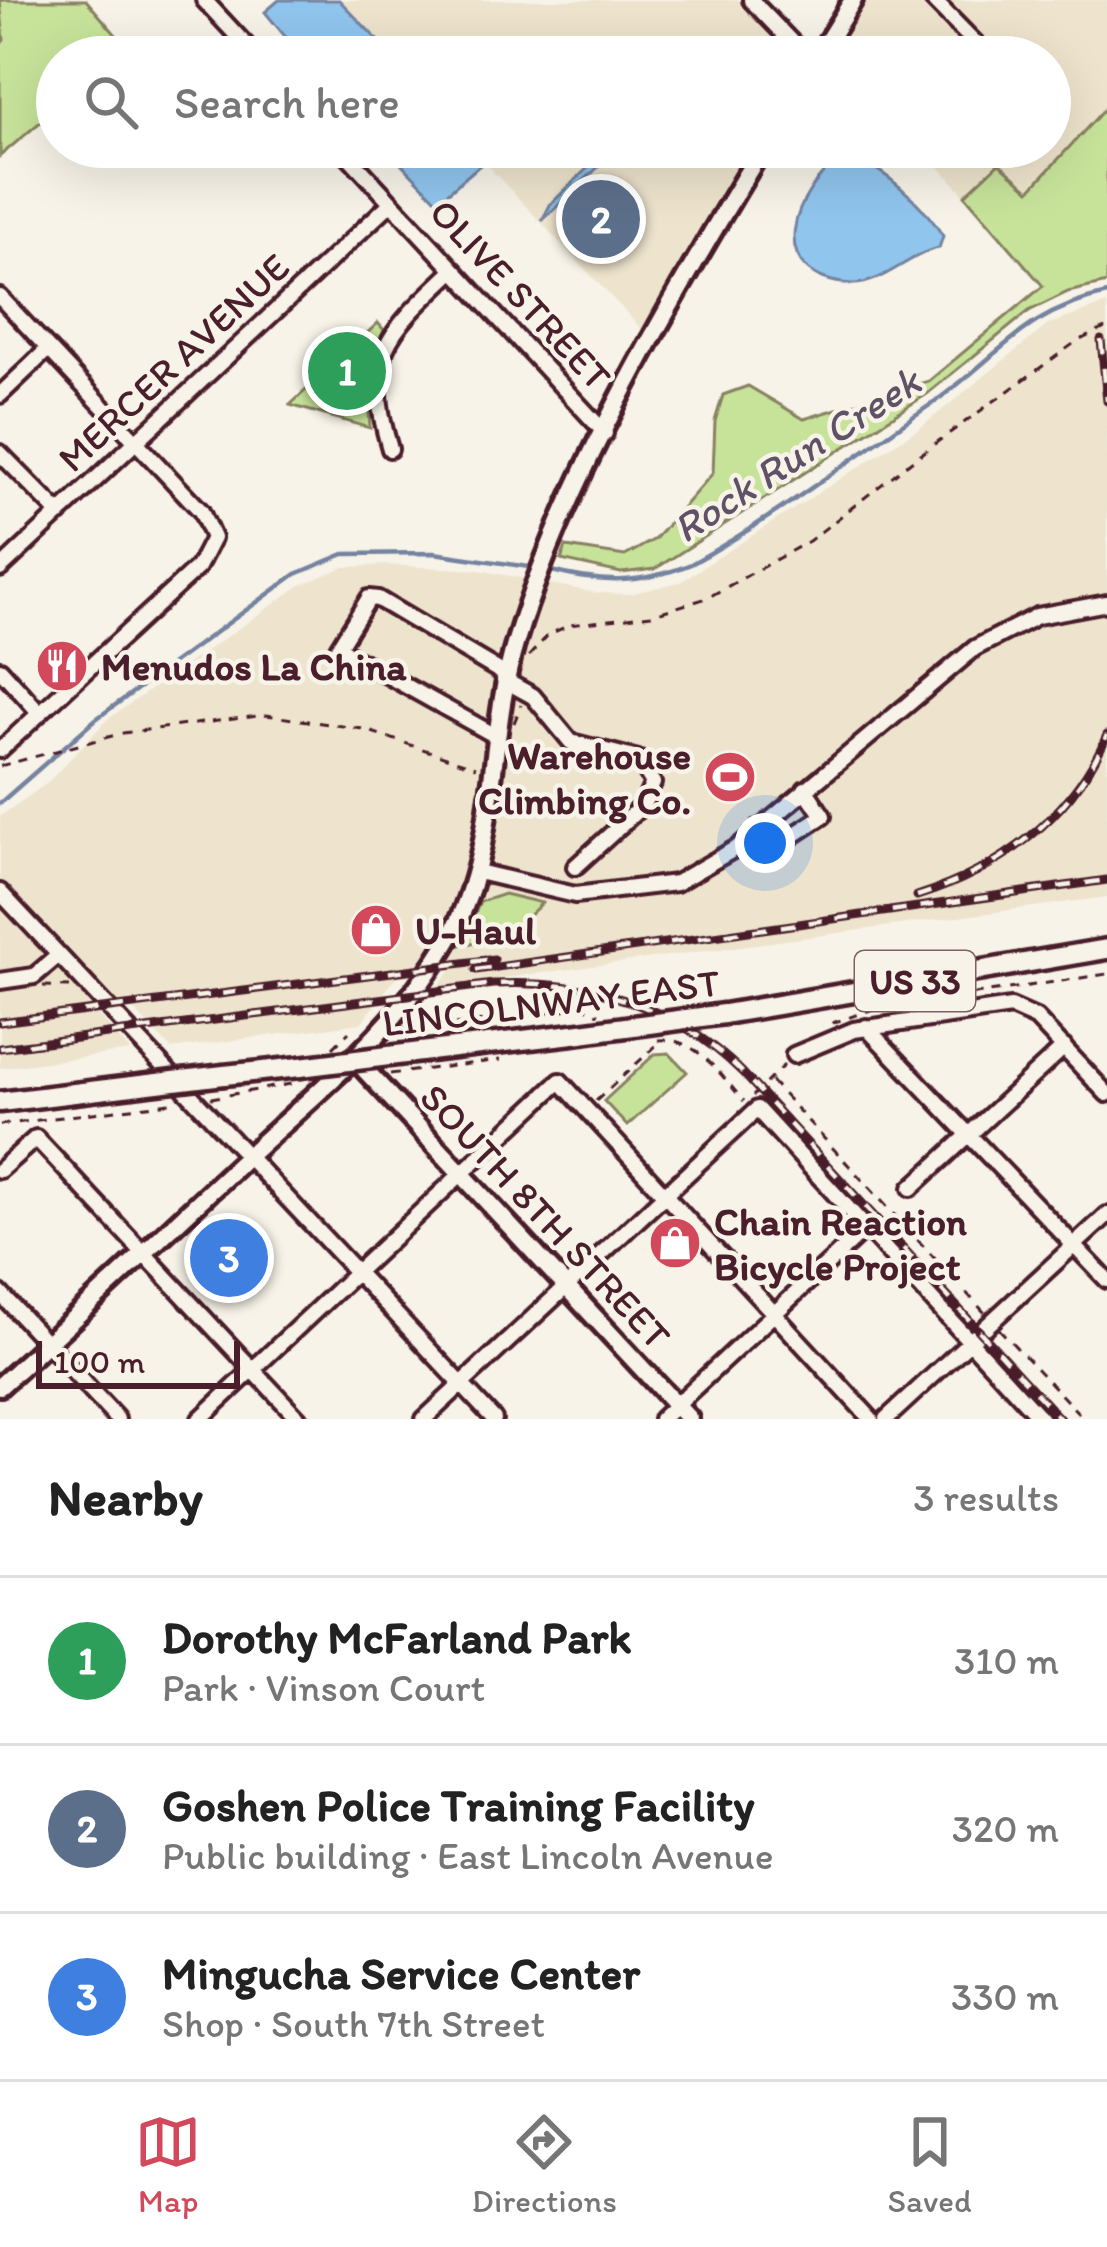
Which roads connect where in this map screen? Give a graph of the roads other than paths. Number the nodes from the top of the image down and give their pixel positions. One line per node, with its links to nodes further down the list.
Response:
1 (204, 0): 5 (street)
2 (751, 0): 6 (street)
3 (853, 0): 7 (main road)
4 (933, 0): 8 (street)
5 (237, 36)
6 (786, 36)
7 (831, 36)
8 (968, 36)
9 (359, 168): 11 (street, OLIVE STREET)
10 (752, 168): 16 (main road)
11 (391, 203): 12 (street, OLIVE STREET); 17 (street, MERCER AVENUE)
12 (453, 271): 16 (street, OLIVE STREET); 18 (street)
13 (0, 297): 14 (street)
14 (48, 349): 15 (street); 17 (street)
15 (0, 395)
16 (605, 433): 24 (main road)
17 (137, 442): 20 (street, MERCER AVENUE); 25 (street)
18 (390, 449)
19 (0, 453): 20 (street)
20 (60, 514): 21 (street, MERCER AVENUE)
21 (0, 569)
22 (1107, 603): 28 (street)
23 (0, 669): 25 (street)
24 (505, 677): 26 (main road); 26 (street); 30 (street)
25 (40, 713): 27 (street)
26 (494, 735): 31 (main road)
27 (0, 750)
28 (805, 789): 29 (street); 29 (street)
29 (760, 827): 31 (street)
30 (575, 867)
31 (478, 872): 39 (main road)
32 (0, 892): 34 (street)
33 (1107, 949): 41 (highway, LINCOLNWAY EAST / US 33, bridge)
34 (58, 955): 35 (street); 43 (street)
35 (0, 981)
36 (866, 1028): 37 (street); 38 (street); 42 (street)
37 (1064, 1047): 40 (street); 42 (street)
38 (794, 1054)
39 (355, 1059): 43 (main road); 45 (main road, SOUTH 8TH STREET)
40 (1107, 1094)
41 (0, 1102)
42 (970, 1133): 46 (street); 50 (street)
43 (249, 1156): 51 (main road); 52 (street)
44 (0, 1170): 51 (street)
45 (462, 1174): 47 (street); 52 (street); 54 (main road, SOUTH 8TH STREET)
46 (911, 1188)
47 (664, 1196): 49 (street); 54 (street); 56 (street)
48 (1107, 1215): 50 (street)
49 (866, 1228): 56 (street); 57 (street)
50 (1074, 1245): 53 (street); 57 (street)
51 (144, 1253): 58 (main road); 59 (street)
52 (357, 1272): 59 (street); 60 (street)
53 (1107, 1280)
54 (566, 1286): 60 (street); 62 (main road, SOUTH 8TH STREET)
55 (0, 1294): 58 (street)
56 (774, 1315): 62 (street); 69 (street)
57 (970, 1341): 70 (street); 71 (street)
58 (46, 1344): 61 (main road); 63 (street)
59 (253, 1369): 64 (street); 65 (street)
60 (462, 1384): 66 (street); 67 (street)
61 (0, 1386)
62 (682, 1412): 68 (street)
63 (117, 1419)
64 (200, 1419)
65 (299, 1419)
66 (424, 1419)
67 (494, 1419)
68 (661, 1419)
69 (871, 1419)
70 (886, 1419)
71 (1042, 1419)

